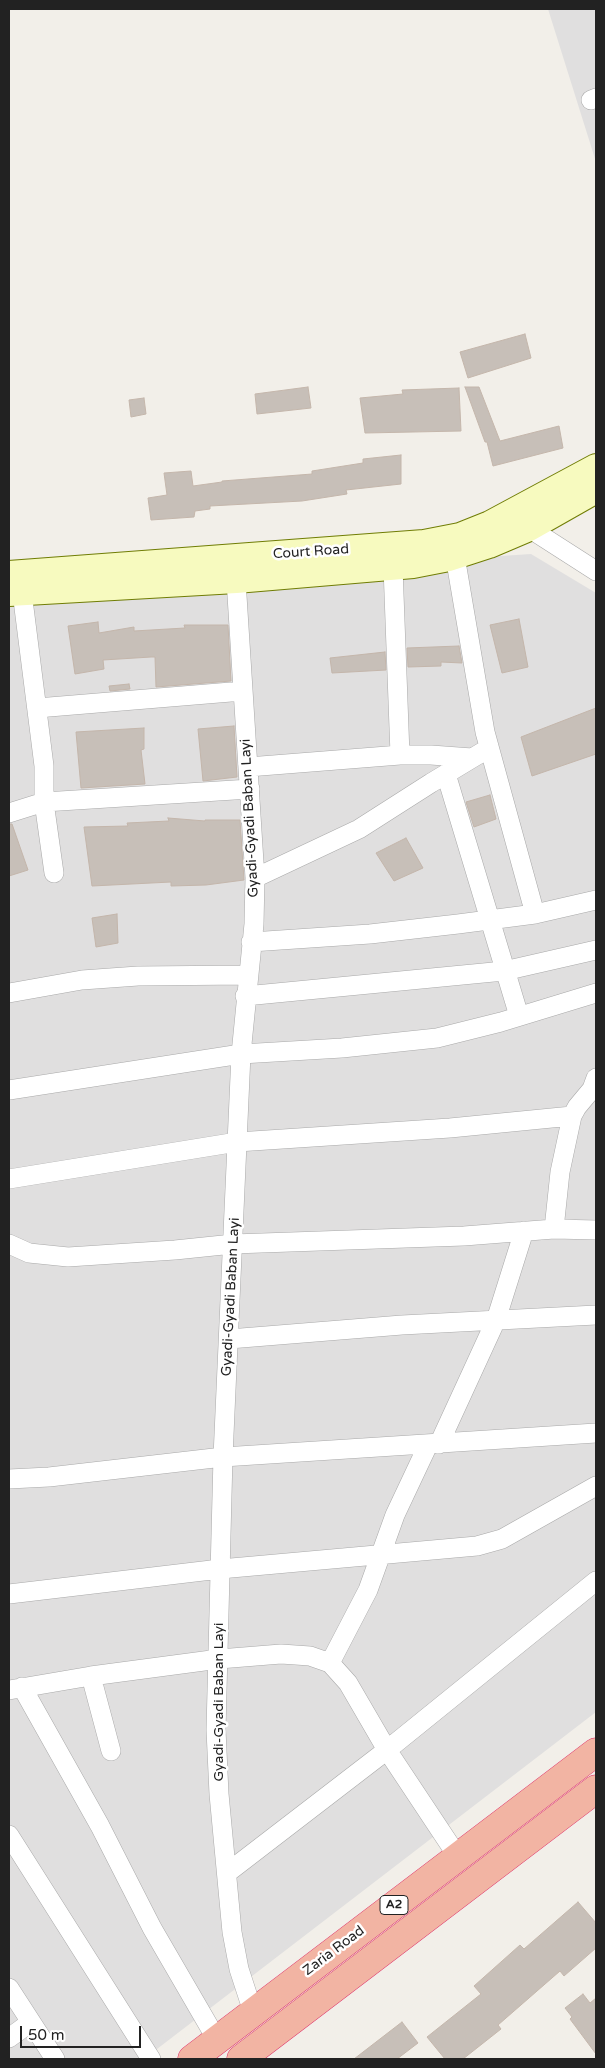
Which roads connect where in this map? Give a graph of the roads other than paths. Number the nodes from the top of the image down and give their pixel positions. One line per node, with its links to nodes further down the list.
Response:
1 (596, 467): 8 (main road, Court Road)
2 (596, 490): 3 (main road, Court Road)
3 (529, 528): 4 (main road, Court Road); 6 (street)
4 (455, 556): 5 (main road, Court Road); 11 (street)
5 (393, 567): 7 (main road, Court Road); 12 (street)
6 (596, 571)
7 (236, 580): 8 (main road, Court Road); 9 (street, Gyadi-Gyadi Baban Layi)
8 (13, 587): 10 (street)
9 (243, 691): 10 (street); 14 (street, Gyadi-Gyadi Baban Layi)
10 (37, 708): 17 (street)
11 (490, 748): 13 (street); 22 (street)
12 (400, 755): 13 (street); 14 (street)
13 (472, 758): 15 (street)
14 (248, 767): 16 (street, Gyadi-Gyadi Baban Layi)
15 (446, 774): 20 (street); 23 (street)
16 (250, 788): 17 (street); 20 (street, Gyadi-Gyadi Baban Layi)
17 (44, 802): 18 (street); 19 (street)
18 (9, 813)
19 (54, 873)
20 (255, 878): 24 (street, Gyadi-Gyadi Baban Layi)
21 (596, 900): 22 (street)
22 (535, 914): 23 (street)
23 (491, 919): 24 (street); 26 (street)
24 (252, 942): 27 (street, Gyadi-Gyadi Baban Layi)
25 (596, 950): 26 (street)
26 (504, 971): 30 (street); 31 (street)
27 (248, 974): 28 (street); 30 (street, Gyadi-Gyadi Baban Layi)
28 (9, 993)
29 (596, 993): 31 (street)
30 (245, 996): 32 (street, Gyadi-Gyadi Baban Layi)
31 (519, 1016): 32 (street)
32 (241, 1054): 34 (street); 36 (street, Gyadi-Gyadi Baban Layi)
33 (596, 1078): 35 (street)
34 (9, 1090)
35 (572, 1116): 36 (street); 38 (street)
36 (237, 1142): 37 (street); 42 (street, Gyadi-Gyadi Baban Layi)
37 (9, 1179)
38 (554, 1229): 39 (street); 40 (street)
39 (596, 1230)
40 (524, 1231): 42 (street); 44 (street)
41 (9, 1244): 42 (street)
42 (233, 1244): 45 (street, Gyadi-Gyadi Baban Layi)
43 (596, 1315): 44 (street)
44 (496, 1320): 45 (street); 47 (street)
45 (229, 1339): 48 (street, Gyadi-Gyadi Baban Layi)
46 (596, 1434): 47 (street)
47 (434, 1444): 48 (street); 51 (street)
48 (223, 1457): 49 (street); 52 (street, Gyadi-Gyadi Baban Layi)
49 (9, 1479)
50 (596, 1486): 51 (street)
51 (380, 1556): 52 (street); 56 (street)
52 (220, 1569): 54 (street); 55 (street, Gyadi-Gyadi Baban Layi)
53 (596, 1581): 59 (street)
54 (9, 1594)
55 (218, 1659): 56 (street); 57 (street); 65 (street, Gyadi-Gyadi Baban Layi)
56 (330, 1663): 59 (street)
57 (91, 1676): 58 (street); 60 (street)
58 (16, 1688): 70 (street)
59 (387, 1750): 64 (street); 65 (street)
60 (111, 1751)
61 (596, 1752): 64 (highway, Zaria Road / A2)
62 (596, 1789): 74 (highway, A2)
63 (9, 1835): 72 (street)
64 (458, 1857): 67 (highway, Zaria Road / A2)
65 (227, 1873): 67 (street, Gyadi-Gyadi Baban Layi)
66 (9, 1988): 68 (street)
67 (253, 2012): 70 (highway, Zaria Road / A2)
68 (31, 2022): 69 (street); 71 (street)
69 (9, 2038)
70 (217, 2040): 73 (highway, Zaria Road / A2)
71 (55, 2059)
72 (151, 2059)
73 (192, 2059)
74 (241, 2059)

